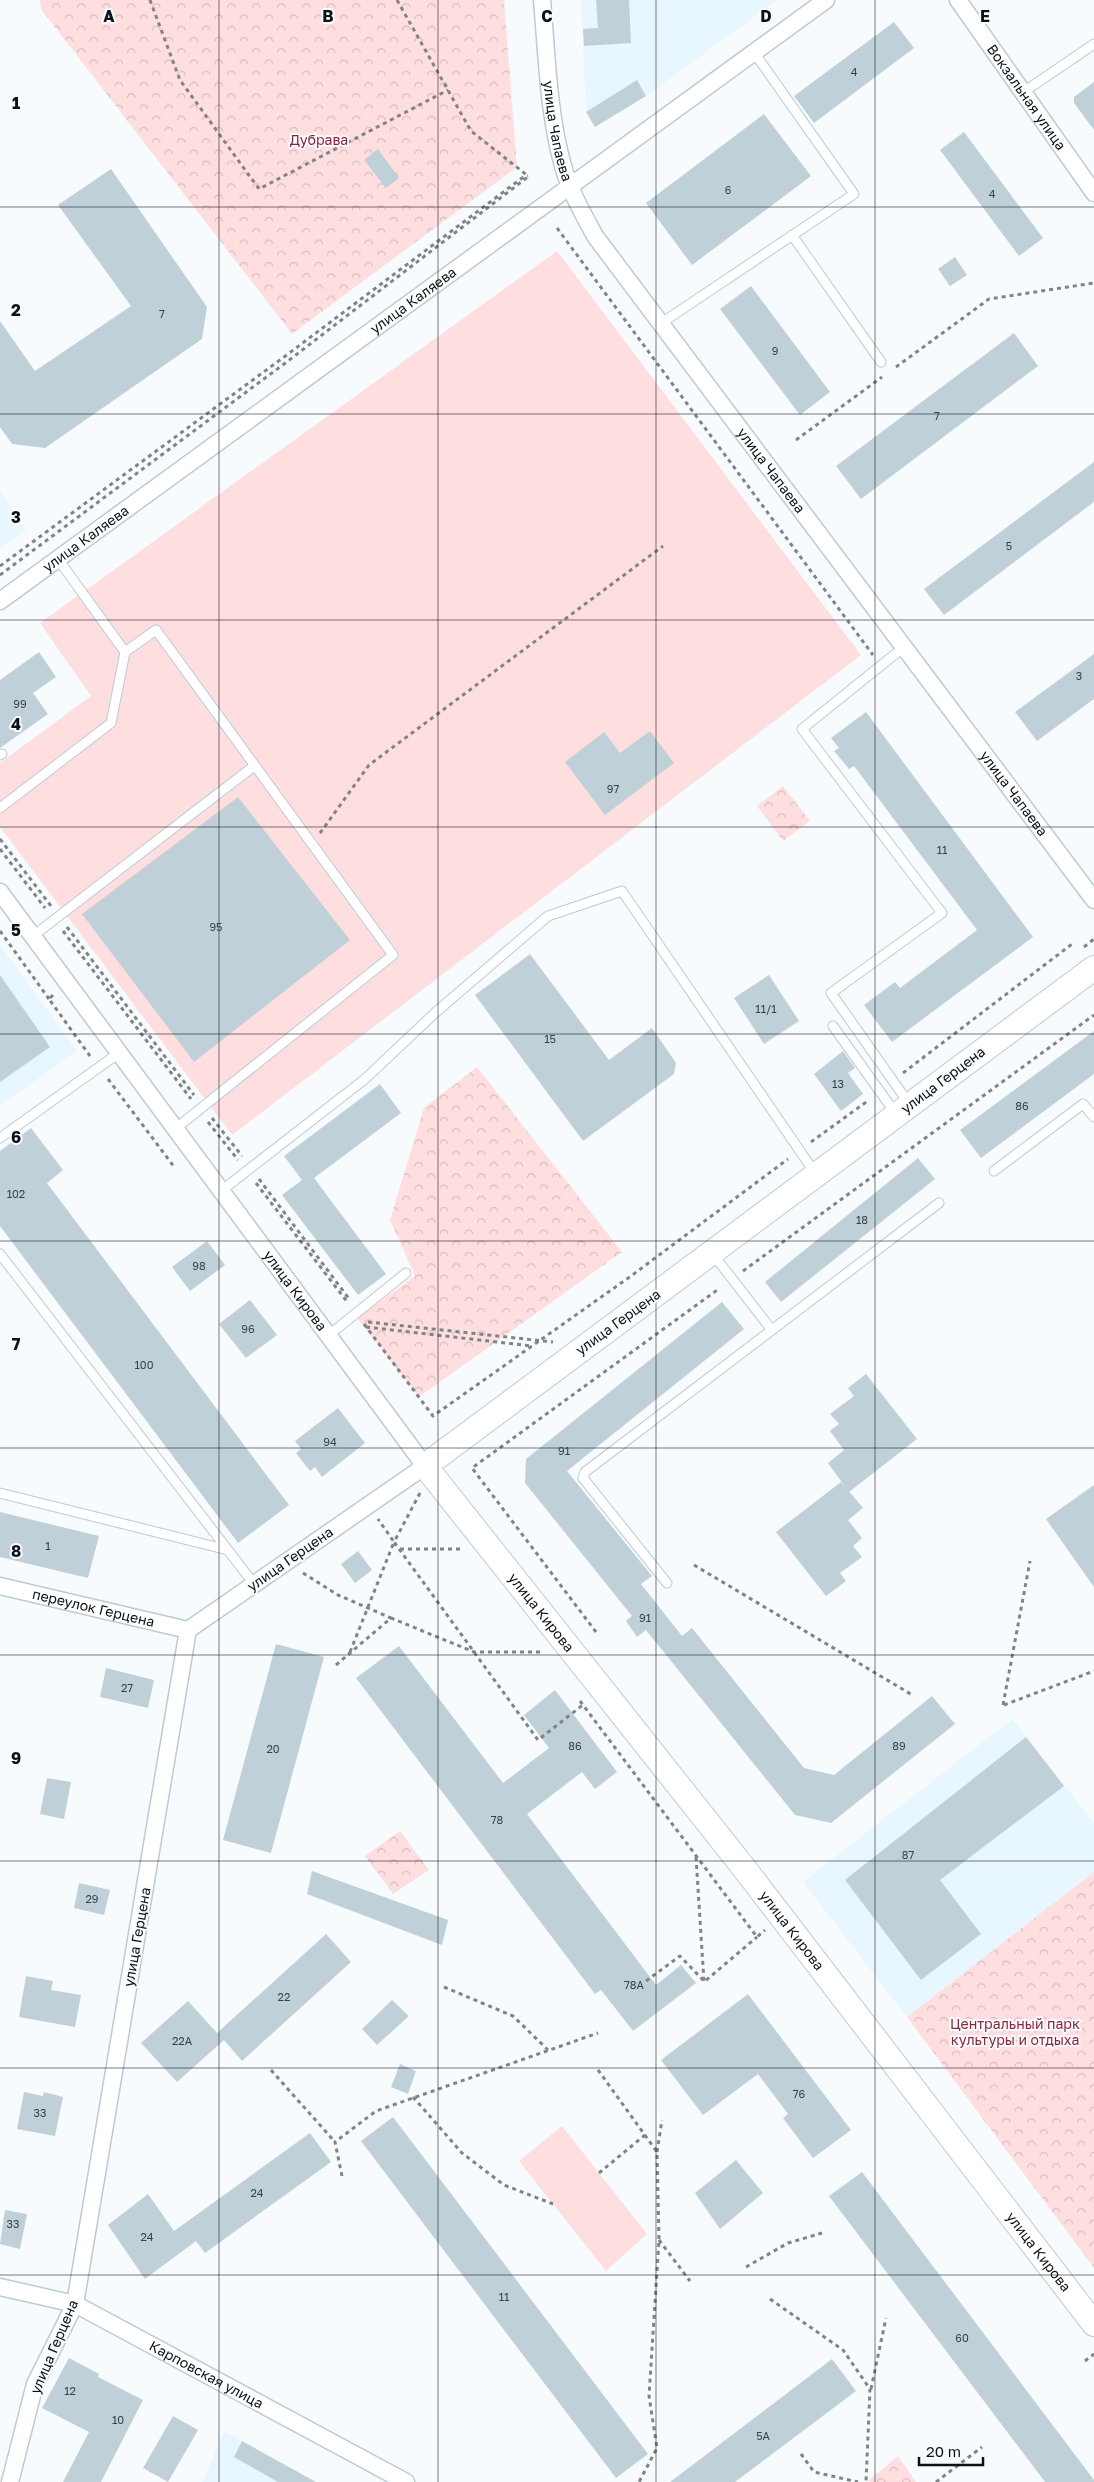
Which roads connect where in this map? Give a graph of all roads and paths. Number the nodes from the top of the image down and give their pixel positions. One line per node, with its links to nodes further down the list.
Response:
1 (150, 0): 8 (path)
2 (397, 0): 8 (path)
3 (542, 0): 11 (street, улица Чапаева)
4 (826, 0): 7 (street, улица Каляева)
5 (958, 0): 9 (street, Вокзальная улица)
6 (1094, 44): 9 (lane)
7 (753, 51): 11 (street, улица Каляева); 14 (lane)
8 (448, 90): 10 (path)
9 (1025, 92): 12 (street, Вокзальная улица)
10 (529, 176): 23 (path); 24 (path)
11 (571, 186): 16 (street, улица Чапаева); 22 (street, улица Каляева)
12 (1094, 193)
13 (557, 228): 28 (path)
14 (792, 235): 16 (lane); 17 (lane)
15 (1094, 282): 18 (path)
16 (660, 324): 26 (street, улица Чапаева)
17 (881, 362)
18 (892, 370)
19 (884, 375): 20 (path)
20 (796, 440)
21 (663, 546): 32 (path)
22 (58, 559): 25 (street, улица Каляева); 27 (lane)
23 (0, 566)
24 (0, 575)
25 (0, 601)
26 (904, 647): 28 (lane); 35 (street, улица Чапаева)
27 (125, 652): 29 (lane); 30 (lane)
28 (880, 665): 46 (lane)
29 (254, 766): 32 (lane); 36 (lane)
30 (0, 808)
31 (0, 839): 36 (path)
32 (311, 842): 48 (lane)
33 (0, 849): 36 (path)
34 (0, 892): 38 (street, улица Кирова)
35 (1094, 900)
36 (57, 918): 38 (lane); 48 (path)
37 (0, 930): 41 (path)
38 (33, 936): 44 (street, улица Кирова)
39 (1072, 944): 46 (path)
40 (1094, 968): 49 (street, улица Герцена)
41 (49, 999)
42 (1094, 1015): 63 (path)
43 (833, 1026): 47 (lane)
44 (118, 1053): 45 (lane); 51 (street, улица Кирова)
45 (99, 1067): 52 (lane); 54 (path)
46 (894, 1081): 49 (lane)
47 (880, 1091): 49 (lane); 53 (path)
48 (201, 1108): 51 (lane); 55 (path)
49 (904, 1110): 57 (street, улица Герцена)
50 (1094, 1117): 56 (lane)
51 (175, 1129): 58 (street, улица Кирова)
52 (0, 1138)
53 (800, 1151): 55 (lane); 57 (lane); 69 (path)
54 (174, 1168)
55 (249, 1169): 58 (lane); 64 (path)
56 (994, 1171)
57 (816, 1175): 60 (street, улица Герцена)
58 (221, 1191): 67 (street, улица Кирова)
59 (939, 1203): 66 (lane)
60 (712, 1253): 63 (lane); 71 (street, улица Герцена)
61 (0, 1254): 78 (lane)
62 (406, 1273): 64 (lane)
63 (733, 1278): 66 (lane); 88 (path)
64 (357, 1312): 65 (path); 67 (lane); 69 (path)
65 (366, 1327): 70 (path); 70 (path)
66 (771, 1329): 82 (lane)
67 (328, 1335): 71 (street, улица Кирова)
68 (560, 1337): 69 (path)
69 (539, 1341): 70 (path)
70 (532, 1346)
71 (425, 1466): 83 (street, улица Герцена); 94 (street, улица Кирова)
72 (0, 1493): 78 (lane)
73 (420, 1494): 75 (path)
74 (375, 1515): 75 (path)
75 (394, 1542): 76 (path); 85 (path)
76 (399, 1549): 77 (path); 90 (path)
77 (463, 1549)
78 (228, 1550): 83 (lane)
79 (1030, 1561): 93 (path)
80 (694, 1564): 95 (path)
81 (297, 1569): 85 (path)
82 (667, 1583)
83 (254, 1584): 87 (street, улица Герцена)
84 (0, 1586): 87 (street, переулок Герцена)
85 (368, 1608): 86 (path); 89 (path)
86 (391, 1618): 89 (path); 90 (path)
87 (188, 1630): 119 (street, улица Герцена)
88 (596, 1632)
89 (350, 1652): 92 (path)
90 (474, 1652): 91 (path); 94 (path)
91 (543, 1652)
92 (336, 1665)
93 (1094, 1671)
94 (603, 1690): 121 (street, улица Кирова)
95 (914, 1696)
96 (696, 1856): 99 (path)
97 (757, 1937): 99 (path)
98 (646, 1981): 99 (path)
99 (704, 1982)
100 (444, 1987): 102 (path)
101 (598, 2033): 102 (path)
102 (548, 2050): 105 (path)
103 (271, 2070): 108 (path)
104 (598, 2070): 107 (path)
105 (413, 2097): 108 (path); 112 (path)
106 (662, 2120): 109 (path)
107 (645, 2135): 109 (path); 110 (path)
108 (335, 2142): 111 (path)
109 (657, 2152): 114 (path)
110 (599, 2173)
111 (342, 2176)
112 (553, 2204)
113 (822, 2233): 115 (path)
114 (659, 2240): 116 (path); 129 (path)
115 (746, 2267)
116 (690, 2281)
117 (0, 2287): 119 (street, Карповская улица)
118 (770, 2299): 124 (path)
119 (74, 2304): 127 (street, улица Герцена); 128 (street, Карповская улица)
120 (886, 2318): 124 (path)
121 (1094, 2324)
122 (1094, 2354): 123 (path)
123 (1085, 2361)
124 (870, 2389): 131 (path)
125 (982, 2447): 132 (path)
126 (802, 2454): 130 (path)
127 (10, 2482)
128 (406, 2482)
129 (639, 2482)
130 (858, 2482)
131 (866, 2482)
132 (936, 2482)

